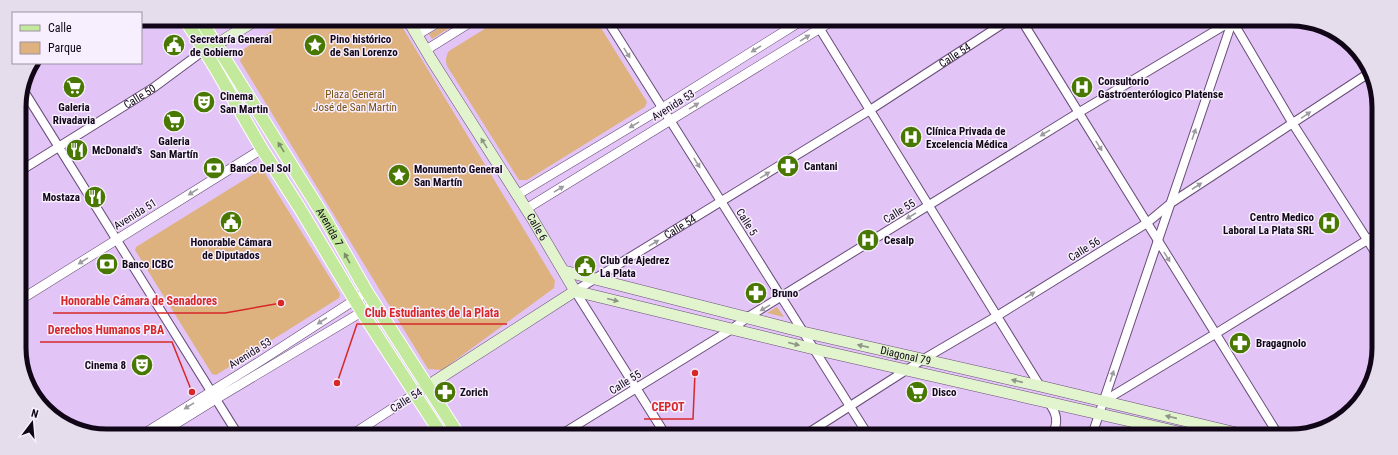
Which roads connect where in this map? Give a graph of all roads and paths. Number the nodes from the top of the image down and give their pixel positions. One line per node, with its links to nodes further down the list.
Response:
1 (188, 26): 19 (main road, Avenida 7)
2 (204, 26): 17 (main road, Avenida 7)
3 (246, 26): 17 (main road, Calle 50)
4 (412, 26): 16 (main road, Calle 6)
5 (432, 26): 16 (street)
6 (464, 26): 18 (street)
7 (610, 26): 22 (street, Calle 5, one-way to 22)
8 (793, 26): 22 (street, Avenida 53, one-way to 22)
9 (815, 26): 25 (street, Avenida 53, one-way to 9)
10 (818, 26): 23 (street)
11 (999, 26): 23 (street, Calle 54)
12 (1025, 26): 24 (street)
13 (1224, 26): 24 (street, Calle 55)
14 (1230, 26): 32 (street, one-way to 14)
15 (1233, 26): 26 (street)
16 (418, 35): 18 (main road, Calle 6)
17 (216, 45): 19 (main road, Calle 50); 44 (main road, Avenida 7, one-way to 17)
18 (426, 50): 30 (main road, Calle 6, one-way to 18)
19 (204, 51): 27 (street, Calle 50); 28 (main road, Avenida 7)
20 (1366, 75): 26 (street, Calle 56, one-way to 20)
21 (27, 96): 27 (street)
22 (662, 108): 25 (street, Calle 5); 30 (street, Avenida 53, one-way to 30)
23 (870, 110): 31 (street, Calle 54, one-way to 23); 33 (street)
24 (1078, 113): 33 (street, Calle 55, one-way to 33); 35 (street, one-way to 35)
25 (670, 121): 31 (street, Calle 5, one-way to 31); 34 (street, Avenida 53, one-way to 25)
26 (1293, 124): 32 (street, Calle 56, one-way to 26); 38 (street)
27 (58, 147): 29 (street, Calle 50); 37 (street)
28 (262, 149): 37 (street, Avenida 51, one-way to 37); 47 (main road, Avenida 7)
29 (26, 167)
30 (517, 195): 34 (main road, Calle 6)
31 (722, 202): 42 (street, Calle 54, one-way to 31); 46 (street, Calle 5)
32 (1171, 203): 35 (street, Calle 56); 39 (street)
33 (929, 205): 46 (street, Calle 55, one-way to 46); 50 (street)
34 (526, 209): 41 (main road, Calle 6)
35 (1147, 223): 39 (street); 50 (street, Calle 56, one-way to 35)
36 (1372, 237): 38 (street)
37 (116, 240): 45 (street, Avenida 51, one-way to 45); 62 (street)
38 (1367, 240): 40 (street); 54 (street)
39 (1158, 242): 54 (street, one-way to 54); 63 (street, one-way to 39)
40 (1372, 248)
41 (564, 271): 42 (main road, Diagonal 79); 43 (main road, Calle 6)
42 (597, 278): 43 (street, Calle 54); 51 (main road, Diagonal 79)
43 (575, 291): 52 (main road, Diagonal 79, one-way to 52); 59 (main road, Calle 54); 60 (street, Calle 6)
44 (367, 292): 47 (street, Avenida 53); 48 (main road, Avenida 7)
45 (26, 296)
46 (782, 298): 51 (street, Calle 55, one-way to 51); 53 (street, Calle 5)
47 (355, 300): 49 (main road, Avenida 7); 62 (street, Avenida 53, one-way to 62)
48 (375, 304): 49 (street, Avenida 53); 59 (main road, Avenida 7)
49 (362, 312): 61 (main road, Avenida 7); 62 (street, Avenida 53)
50 (997, 316): 56 (street, Calle 56); 58 (street)
51 (748, 317): 52 (street, Calle 55); 53 (main road, Diagonal 79)
52 (732, 329): 55 (main road, Diagonal 79, one-way to 55); 60 (street, Calle 55)
53 (803, 332): 55 (street, Calle 5); 56 (main road, Diagonal 79, one-way to 53)
54 (1215, 334): 63 (street); 81 (street)
55 (814, 349): 57 (main road, Diagonal 79); 65 (street, Calle 5)
56 (922, 360): 57 (street, Calle 56); 58 (main road, Diagonal 79, one-way to 56)
57 (906, 370): 64 (main road, Diagonal 79); 65 (street, Calle 56)
58 (1040, 386): 63 (main road, Diagonal 79)
59 (427, 387): 61 (main road, Calle 54); 72 (main road, Avenida 7)
60 (636, 388): 73 (street, Calle 55); 74 (street, Calle 6)
61 (415, 394): 70 (street, Calle 54); 71 (main road, Avenida 7)
62 (214, 395): 67 (street, Avenida 53, one-way to 67); 68 (street, Avenida 53); 69 (street)
63 (1104, 401): 66 (street); 80 (main road, Diagonal 79, one-way to 63)
64 (1048, 402): 66 (main road, Diagonal 79); 77 (street)
65 (850, 407): 75 (street, Calle 56); 76 (street, Calle 5)
66 (1100, 413): 78 (street); 79 (main road, Diagonal 79)
67 (152, 429)
68 (167, 429)
69 (235, 429)
70 (360, 429)
71 (438, 429)
72 (455, 429)
73 (570, 429)
74 (662, 429)
75 (815, 429)
76 (864, 429)
77 (1055, 429)
78 (1094, 429)
79 (1167, 429)
80 (1220, 429)
81 (1275, 429)

